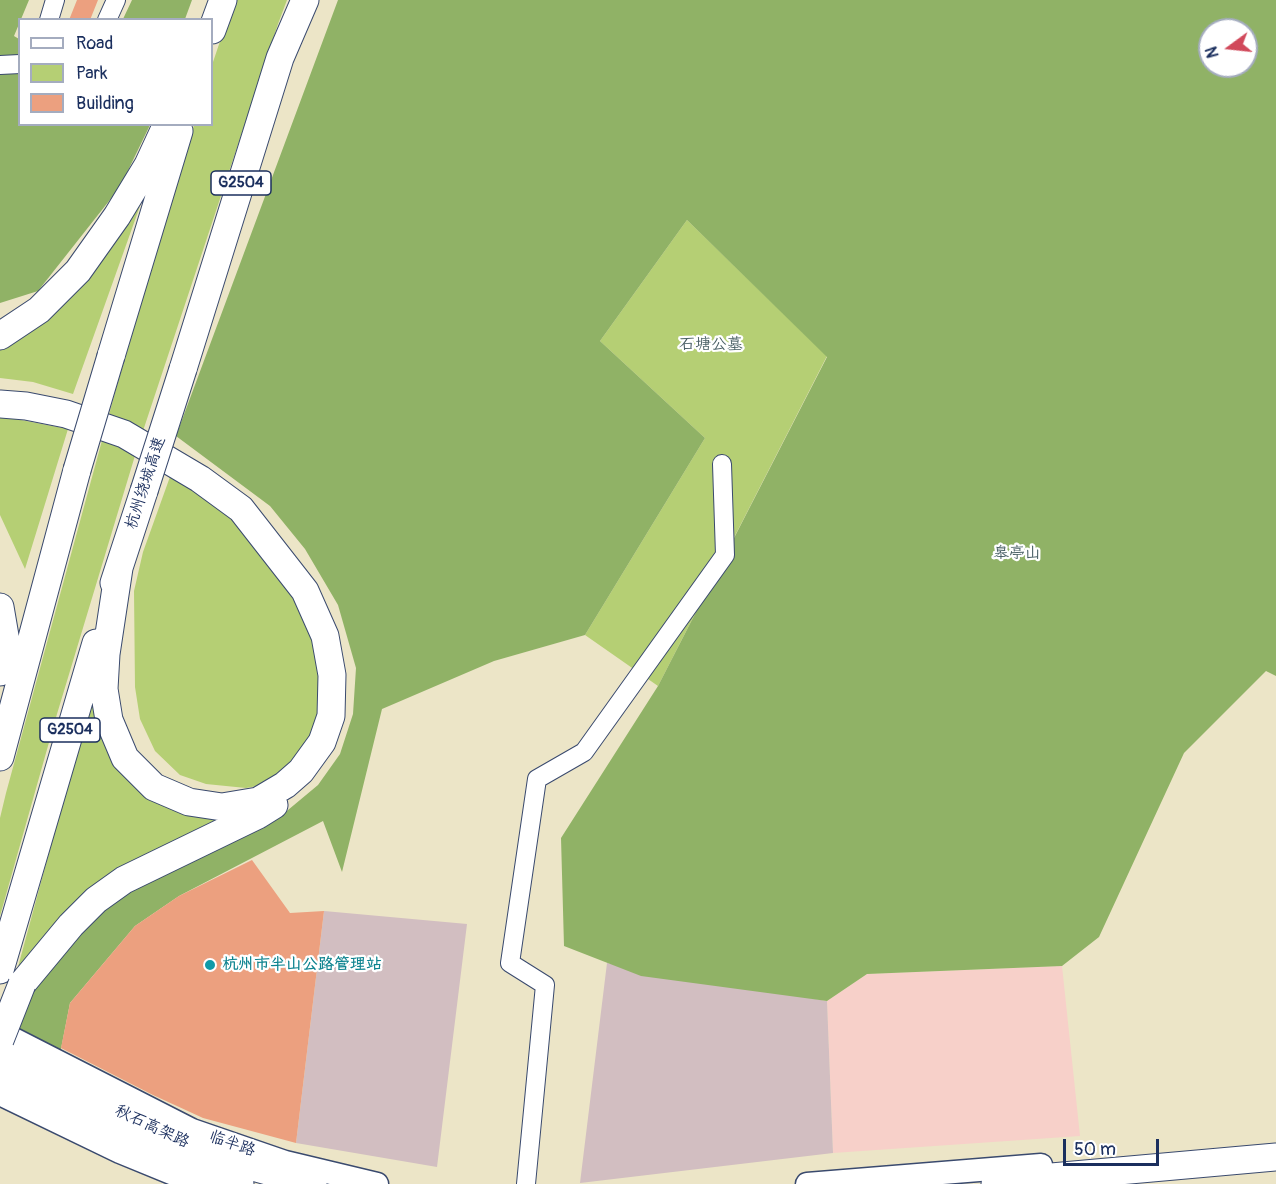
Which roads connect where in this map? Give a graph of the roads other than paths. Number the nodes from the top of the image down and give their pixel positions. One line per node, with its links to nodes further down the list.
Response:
1 (55, 0): 5 (street)
2 (116, 0): 6 (street)
3 (223, 0): 7 (highway)
4 (305, 0): 14 (highway, 杭州绕城高速 / G2504, bridge)
5 (50, 18)
6 (108, 18)
7 (213, 27)
8 (166, 126): 10 (highway)
9 (180, 126): 17 (highway, bridge)
10 (0, 336)
11 (0, 387): 20 (highway, bridge)
12 (0, 404): 14 (highway)
13 (722, 464): 33 (street)
14 (119, 568): 18 (highway, 杭州绕城高速 / G2504)
15 (0, 607): 16 (highway)
16 (0, 672)
17 (0, 757)
18 (0, 970)
19 (0, 1032): 32 (main road, 临半路)
20 (0, 1040)
21 (0, 1048): 31 (highway, 秋石高架路)
22 (0, 1074): 30 (highway, 秋石高架路)
23 (0, 1094): 29 (main road)
24 (1276, 1145): 27 (main road)
25 (1276, 1157): 35 (highway)
26 (1276, 1173): 36 (highway)
27 (896, 1181): 28 (main road)
28 (854, 1182): 34 (main road)
29 (198, 1184)
30 (240, 1184)
31 (313, 1184)
32 (377, 1184)
33 (525, 1184)
34 (807, 1184)
35 (995, 1184)
36 (1166, 1184)

